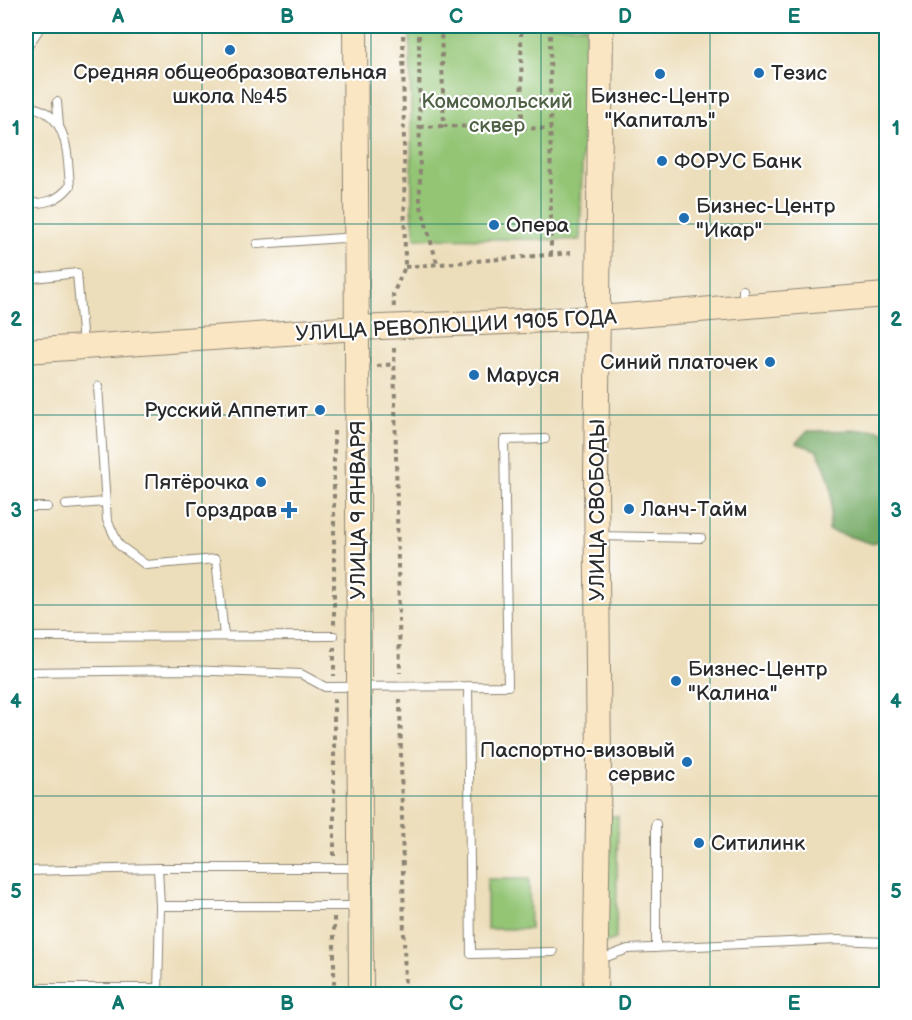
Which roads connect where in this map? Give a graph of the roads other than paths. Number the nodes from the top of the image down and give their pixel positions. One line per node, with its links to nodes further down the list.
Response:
1 (41, 26): 4 (lane)
2 (355, 26): 9 (main road, УЛИЦА 9 ЯНВАРЯ)
3 (602, 26): 13 (main road, УЛИЦА СВОБОДЫ)
4 (26, 49)
5 (57, 102): 7 (lane)
6 (26, 106): 7 (lane)
7 (59, 126): 8 (lane)
8 (26, 204)
9 (356, 237): 10 (lane); 14 (main road, УЛИЦА 9 ЯНВАРЯ)
10 (257, 244)
11 (26, 279): 15 (lane)
12 (886, 294): 13 (main road, УЛИЦА РЕВОЛЮЦИИ 1905 ГОДА)
13 (599, 318): 14 (main road, УЛИЦА РЕВОЛЮЦИИ 1905 ГОДА); 23 (main road, УЛИЦА СВОБОДЫ)
14 (357, 328): 15 (main road, УЛИЦА РЕВОЛЮЦИИ 1905 ГОДА); 30 (main road, УЛИЦА 9 ЯНВАРЯ)
15 (84, 347): 16 (main road, УЛИЦА РЕВОЛЮЦИИ 1905 ГОДА)
16 (26, 351)
17 (98, 386): 19 (lane)
18 (545, 439): 29 (lane)
19 (105, 502): 20 (lane); 26 (lane)
20 (66, 505)
21 (26, 507): 22 (lane)
22 (47, 507)
23 (597, 536): 24 (lane); 40 (main road, УЛИЦА СВОБОДЫ)
24 (701, 537)
25 (26, 636): 26 (lane)
26 (224, 636): 27 (lane)
27 (334, 636)
28 (26, 672): 30 (lane)
29 (468, 686): 30 (lane); 39 (lane)
30 (359, 687): 33 (main road, УЛИЦА 9 ЯНВАРЯ)
31 (656, 824): 38 (lane)
32 (158, 868): 33 (lane); 34 (lane); 35 (lane)
33 (360, 868): 36 (main road, УЛИЦА 9 ЯНВАРЯ)
34 (26, 871)
35 (160, 906): 36 (lane); 42 (lane)
36 (360, 906): 43 (main road, УЛИЦА 9 ЯНВАРЯ)
37 (886, 942): 38 (lane)
38 (656, 948): 40 (lane)
39 (553, 952)
40 (595, 961): 44 (main road, УЛИЦА СВОБОДЫ)
41 (26, 988): 42 (lane)
42 (158, 991)
43 (361, 994)
44 (595, 994)

